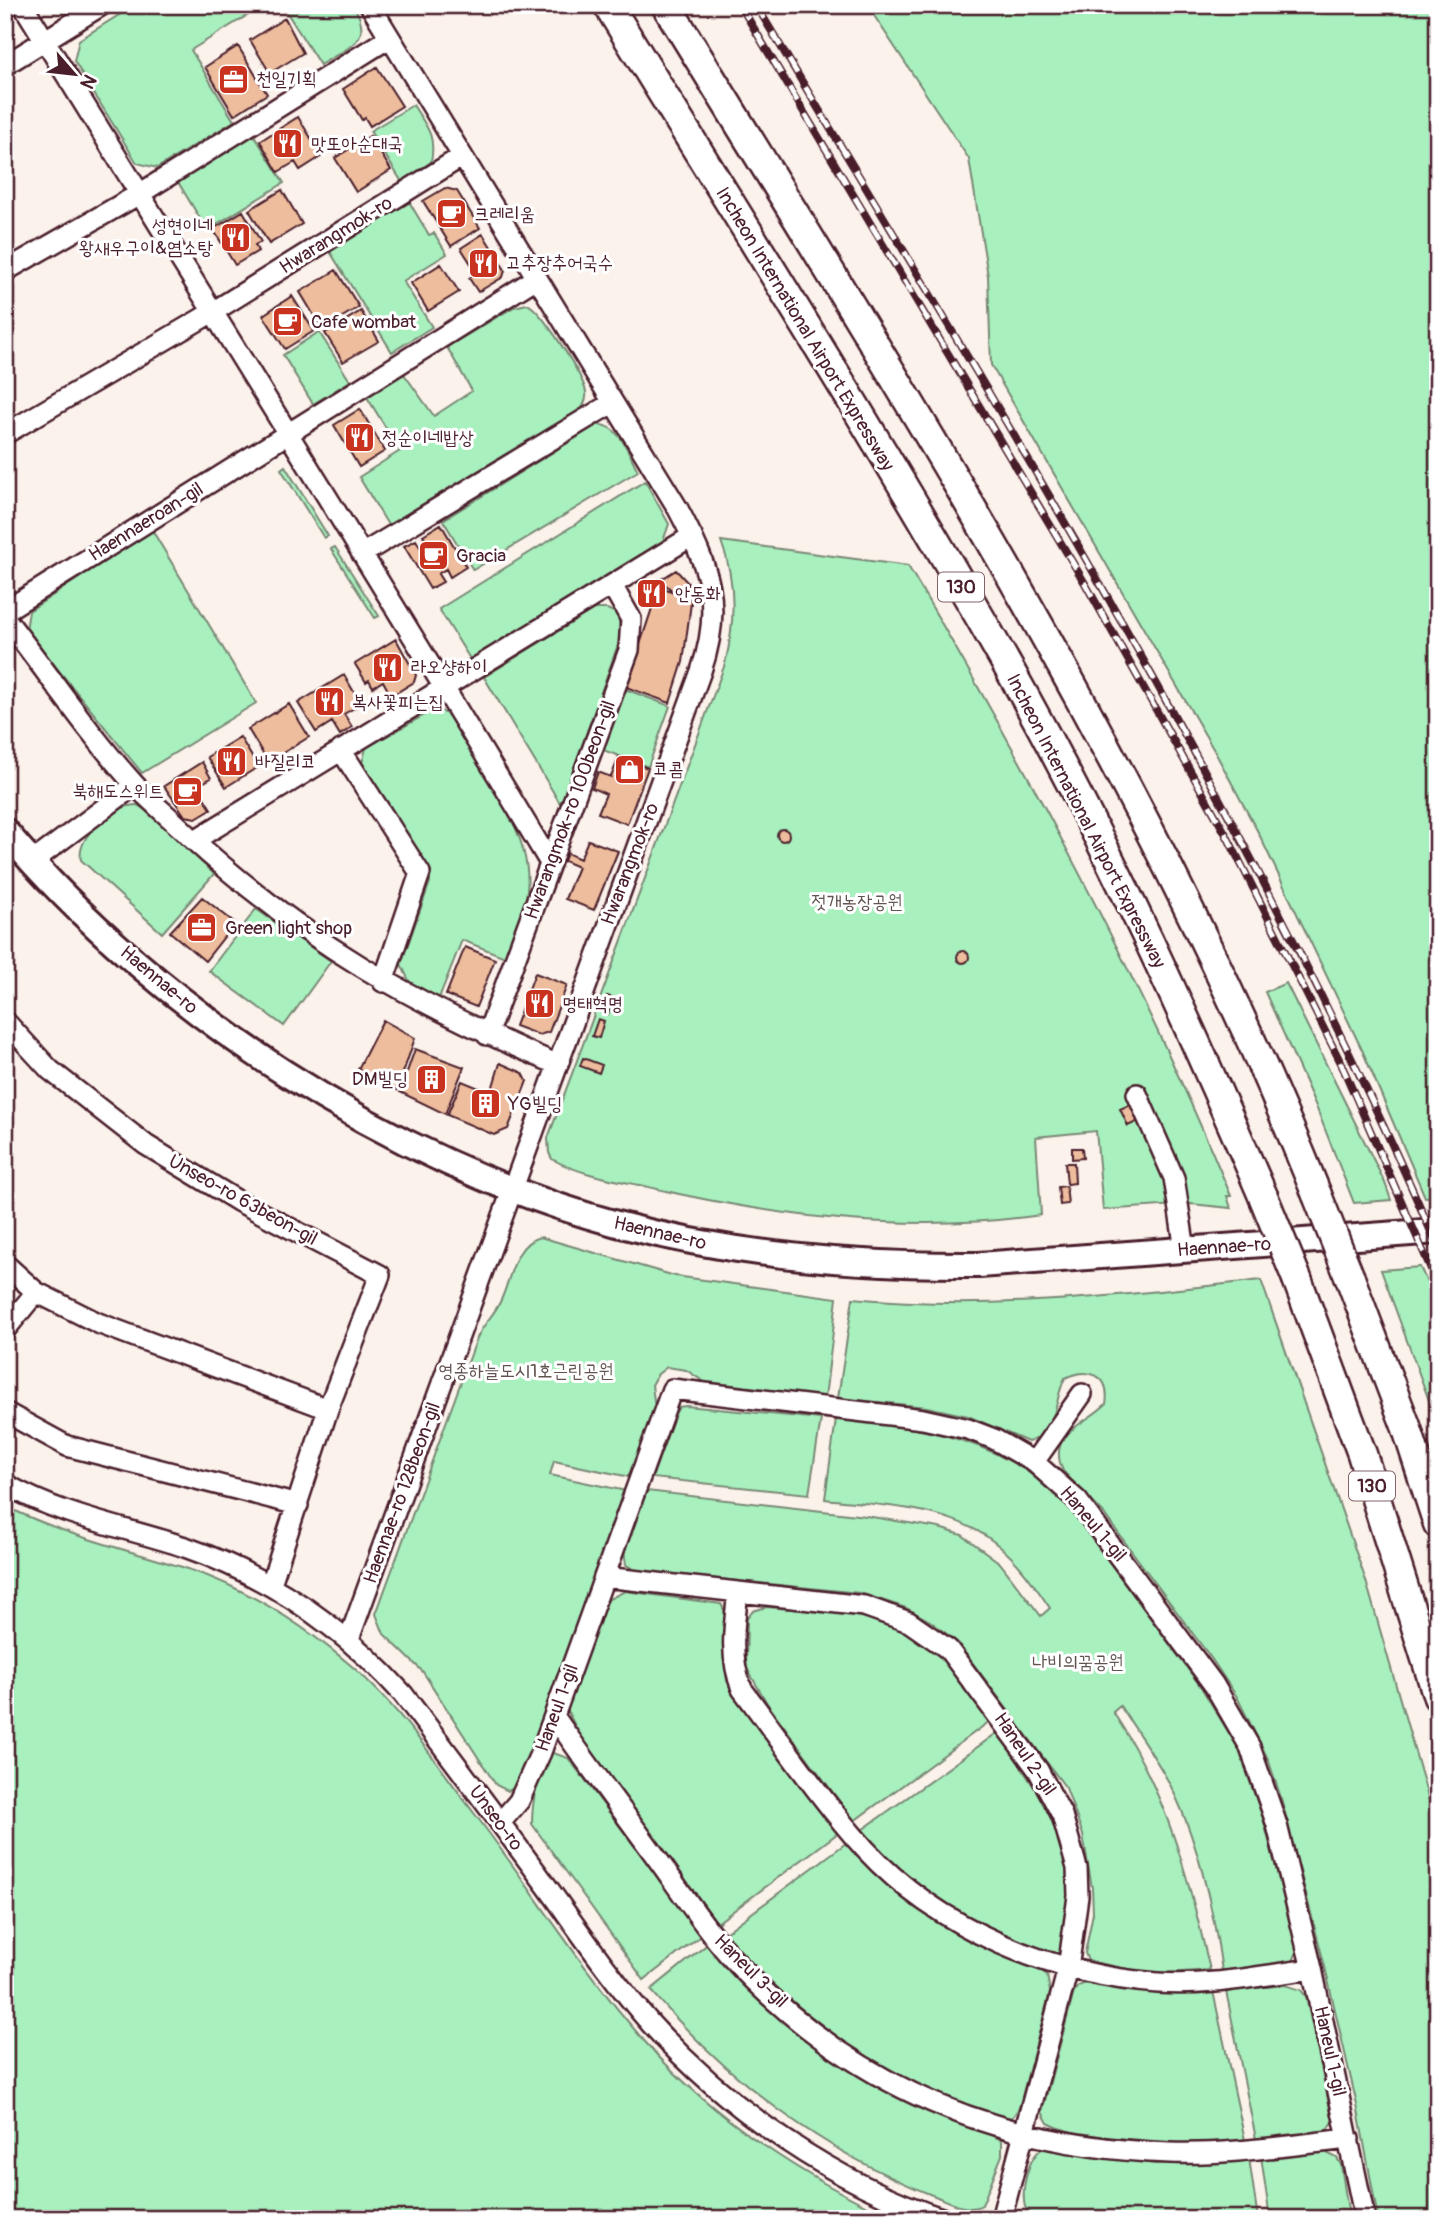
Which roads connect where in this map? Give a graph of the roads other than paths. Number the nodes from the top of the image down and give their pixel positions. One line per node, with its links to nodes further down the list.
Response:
1 (23, 5): 7 (street)
2 (102, 5): 7 (street)
3 (370, 5): 6 (street, Hwarangmok-ro)
4 (608, 5): 51 (highway, Incheon International Airport Expressway / 130, bridge)
5 (666, 5): 46 (highway, 130, bridge)
6 (389, 38): 9 (street, Hwarangmok-ro); 10 (street)
7 (45, 41): 8 (street); 10 (street)
8 (5, 65)
9 (461, 157): 12 (street, Hwarangmok-ro); 13 (street, Hwarangmok-ro)
10 (141, 192): 11 (street); 13 (street)
11 (5, 271)
12 (535, 279): 14 (street, Hwarangmok-ro); 15 (street)
13 (211, 313): 15 (street); 16 (street)
14 (612, 403): 17 (street, Hwarangmok-ro); 18 (street)
15 (286, 433): 18 (street); 20 (street, Haennaeroan-gil)
16 (5, 434)
17 (692, 536): 19 (street); 32 (street, Hwarangmok-ro)
18 (362, 554): 22 (street)
19 (613, 587): 22 (street); 28 (street, Hwarangmok-ro 100beon-gil)
20 (5, 611)
21 (5, 618): 24 (street)
22 (445, 687): 23 (street); 28 (street)
23 (341, 750): 26 (street); 29 (street)
24 (135, 785): 26 (street); 27 (street)
25 (5, 831): 27 (main road, Haennae-ro)
26 (195, 841): 29 (street)
27 (32, 862): 34 (main road, Haennae-ro)
28 (550, 863): 31 (street, Hwarangmok-ro 100beon-gil)
29 (383, 982): 31 (street)
30 (5, 1021): 41 (street, Unseo-ro 63beon-gil)
31 (487, 1035): 32 (street)
32 (556, 1064): 34 (street, Hwarangmok-ro)
33 (1137, 1094): 36 (street)
34 (513, 1188): 36 (main road, Haennae-ro); 50 (street, Haennae-ro 128beon-gil)
35 (1438, 1231): 36 (main road, Haennae-ro)
36 (1185, 1250)
37 (5, 1264): 38 (street)
38 (36, 1292): 39 (street); 41 (street)
39 (5, 1331)
40 (1082, 1394): 43 (street)
41 (328, 1409): 45 (street, Unseo-ro 63beon-gil)
42 (5, 1412): 45 (street)
43 (1034, 1462): 47 (street, Haneul 1-gil); 55 (street, Haneul 1-gil)
44 (5, 1484): 48 (street, Unseo-ro)
45 (298, 1505): 48 (street, Unseo-ro 63beon-gil)
46 (1438, 1524)
47 (604, 1577): 49 (street, Haneul 2-gil); 52 (street, Haneul 1-gil)
48 (271, 1584): 50 (street, Unseo-ro)
49 (738, 1592): 54 (street); 54 (street, Haneul 2-gil)
50 (349, 1639): 53 (street, Unseo-ro)
51 (1438, 1697)
52 (554, 1716): 53 (street, Haneul 1-gil); 56 (street, Haneul 3-gil)
53 (500, 1823): 58 (street, Unseo-ro)
54 (1068, 1969): 55 (street); 56 (street, Haneul 2-gil)
55 (1312, 1969): 57 (street, Haneul 1-gil)
56 (1024, 2134): 57 (street, Haneul 3-gil); 59 (street, Haneul 2-gil)
57 (1349, 2139): 60 (street, Haneul 1-gil)
58 (944, 2219)
59 (1000, 2219)
60 (1364, 2219)

